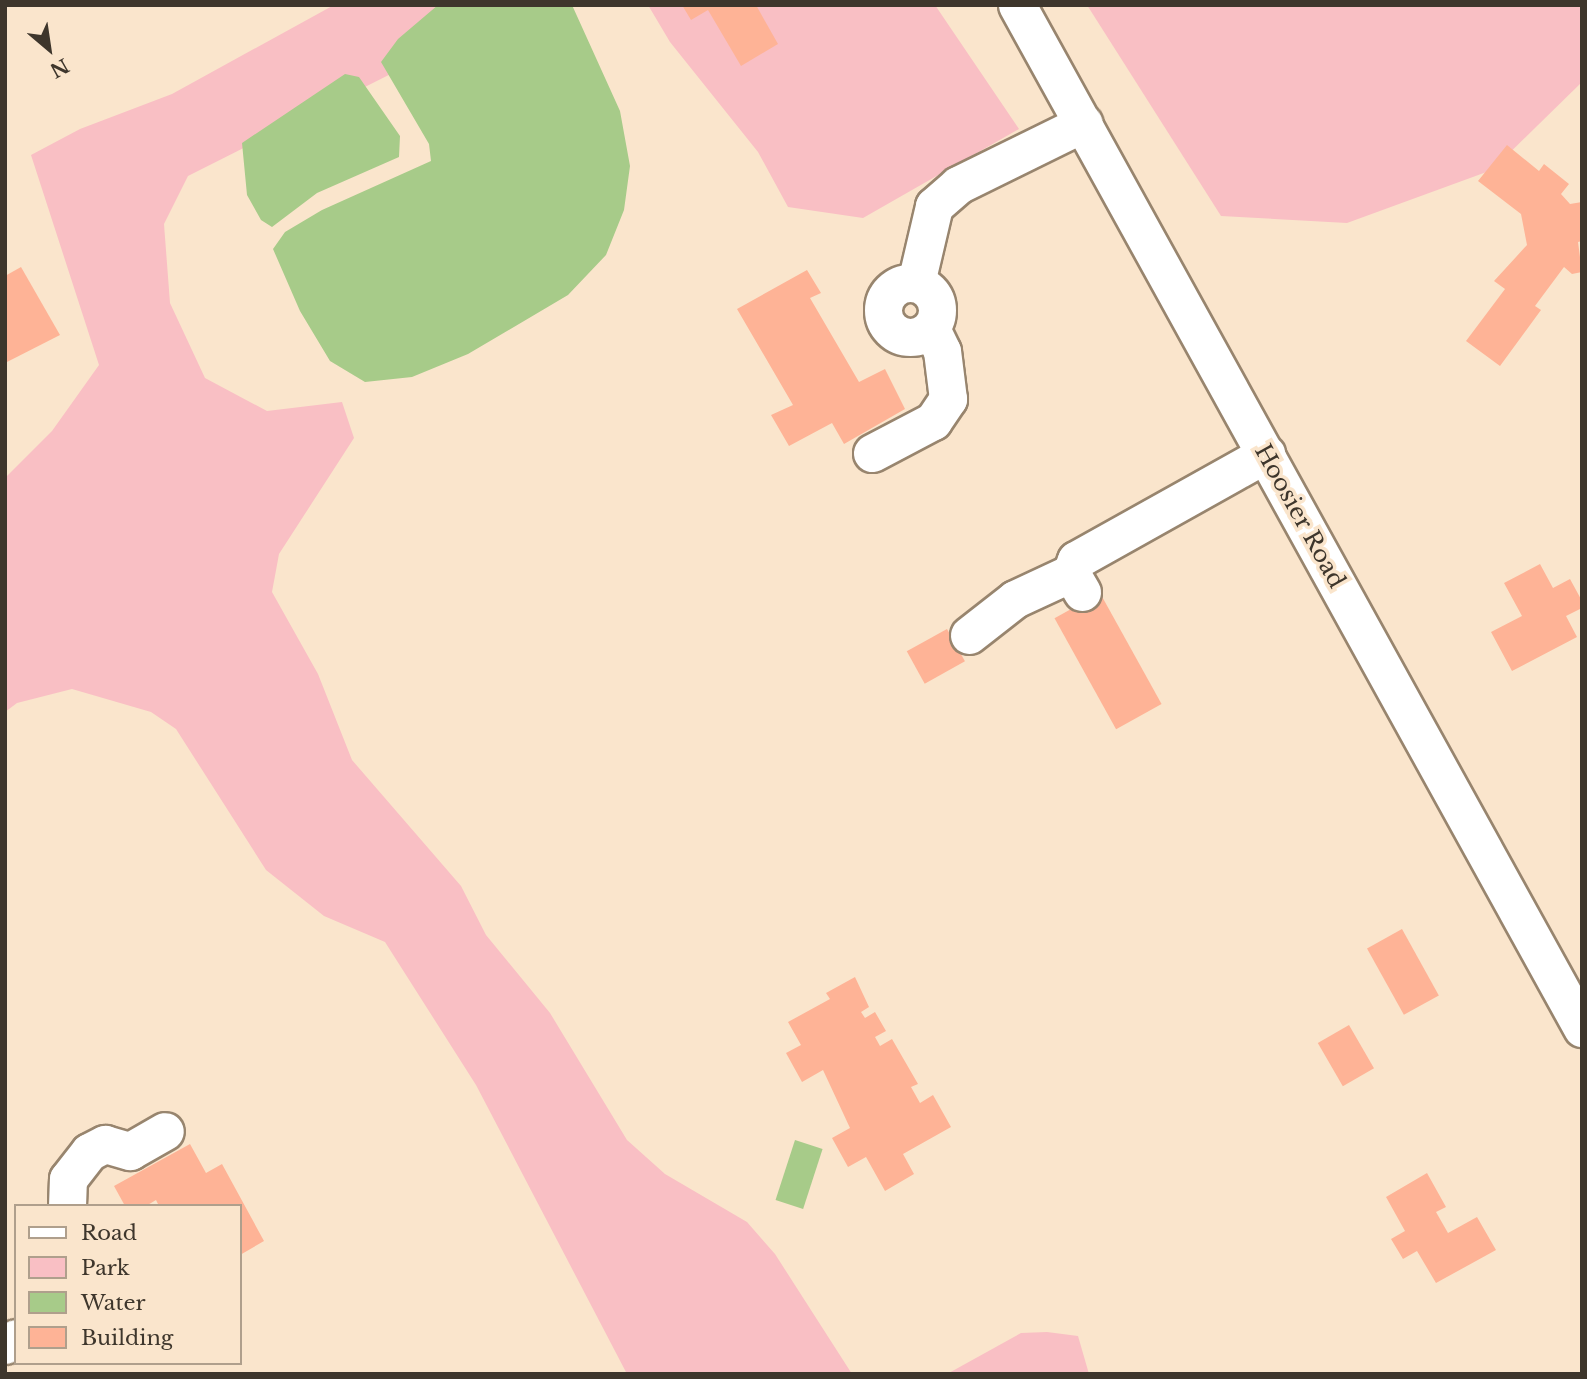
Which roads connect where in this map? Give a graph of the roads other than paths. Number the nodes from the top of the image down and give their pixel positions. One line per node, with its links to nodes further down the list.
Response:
1 (1017, 5): 2 (street, Hoosier Road)
2 (1084, 123): 3 (street); 4 (street, Hoosier Road)
3 (872, 453)
4 (1266, 454): 5 (street); 6 (street, Hoosier Road)
5 (969, 635)
6 (1582, 1028)
7 (165, 1131): 8 (street)
8 (67, 1204)

